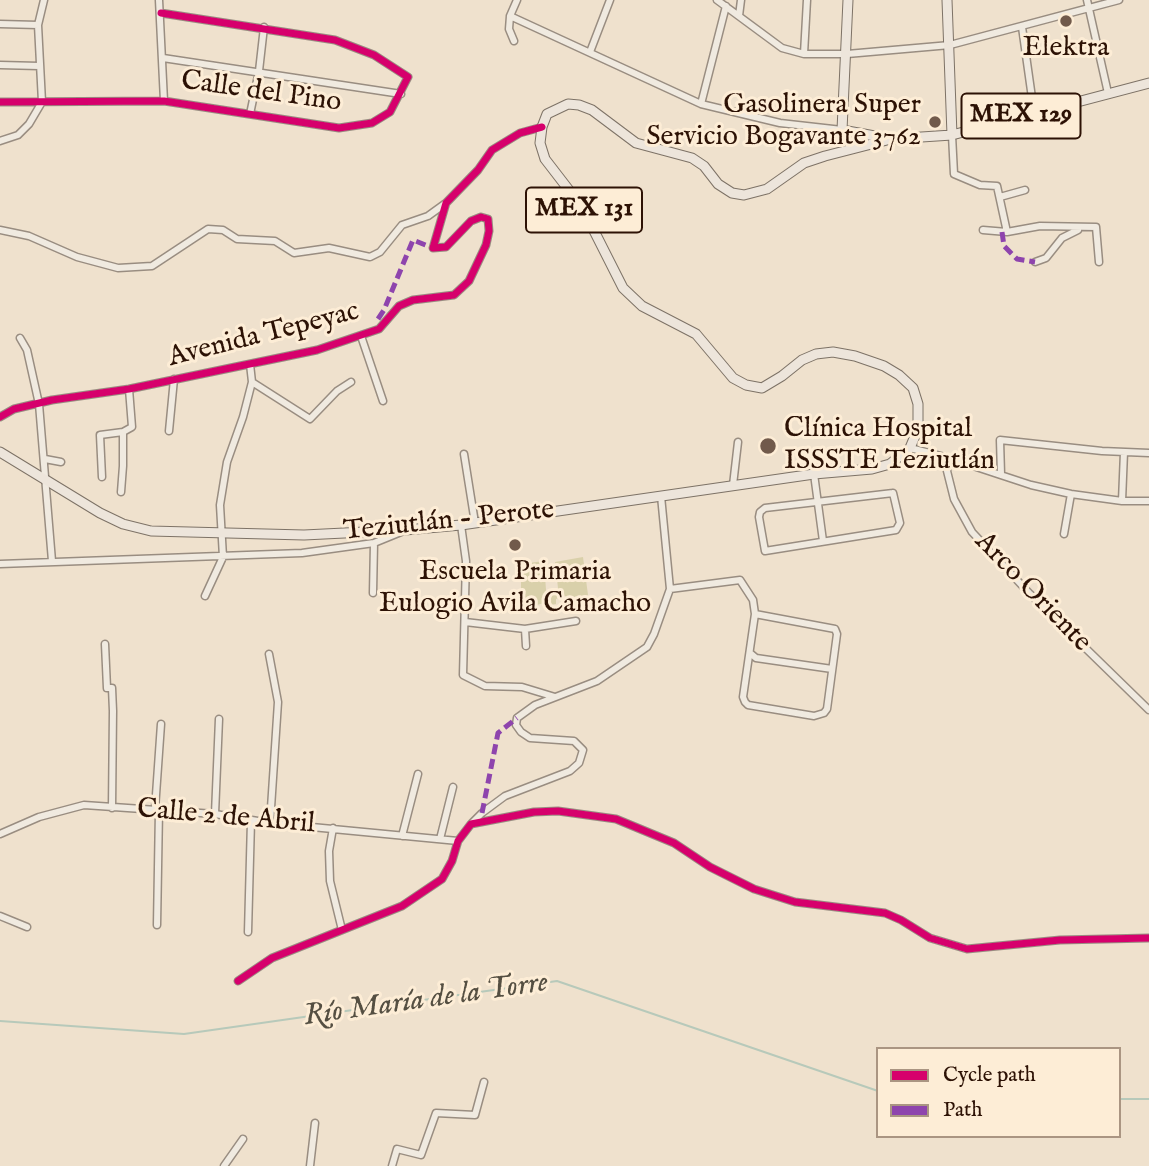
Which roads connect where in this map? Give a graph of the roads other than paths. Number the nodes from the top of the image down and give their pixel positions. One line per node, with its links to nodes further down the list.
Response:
1 (44, 0): 18 (street)
2 (159, 0): 14 (street)
3 (517, 0): 15 (street)
4 (610, 0): 23 (street)
5 (717, 0): 12 (street)
6 (741, 0): 16 (street)
7 (807, 0): 24 (street)
8 (848, 0): 25 (main road)
9 (947, 0): 22 (main road, MEX 129)
10 (1087, 0): 13 (street)
11 (1119, 0): 13 (street)
12 (726, 6): 16 (street); 36 (street)
13 (1090, 8): 20 (street); 31 (street)
14 (161, 13): 19 (street); 26 (street)
15 (510, 16): 21 (street); 23 (street)
16 (739, 16): 24 (street)
17 (0, 24): 18 (street)
18 (38, 25): 28 (street)
19 (264, 27): 29 (street); 32 (street, Calle del Pino)
20 (1022, 27): 22 (street); 37 (street)
21 (513, 41)
22 (950, 45): 25 (street); 41 (main road, MEX 129)
23 (590, 52): 36 (street)
24 (804, 54): 25 (street)
25 (847, 54): 40 (main road)
26 (163, 58): 29 (street); 33 (street)
27 (0, 65): 28 (street)
28 (38, 66): 35 (street)
29 (259, 71): 32 (street); 38 (street)
30 (1149, 83): 31 (main road, MEX 129)
31 (1108, 93): 37 (main road, MEX 129)
32 (401, 94): 38 (street, Calle del Pino)
33 (164, 101): 35 (street, Calle del Pino); 38 (street, Calle del Pino)
34 (0, 102): 35 (street, Calle del Pino)
35 (42, 102): 43 (street)
36 (701, 104): 40 (street)
37 (1034, 112): 41 (main road, MEX 129)
38 (250, 114)
39 (542, 127): 42 (main road, MEX 131); 46 (street, Avenida Tepeyac); 66 (main road, MEX 131)
40 (842, 130): 42 (main road, MEX 129)
41 (952, 135): 42 (main road, MEX 129); 45 (street)
42 (891, 139)
43 (0, 141)
44 (1025, 190): 45 (street)
45 (1000, 197): 50 (street)
46 (446, 203): 48 (street); 53 (street, Avenida Tepeyac)
47 (1083, 228): 50 (street); 51 (street); 52 (street)
48 (0, 230)
49 (983, 230): 50 (street)
50 (1007, 232)
51 (1035, 262)
52 (1099, 262)
53 (361, 336): 55 (street, Avenida Tepeyac); 60 (street)
54 (20, 338): 61 (street)
55 (250, 365): 56 (street, Avenida Tepeyac); 57 (street)
56 (174, 379): 59 (street, Avenida Tepeyac); 63 (street)
57 (252, 382): 58 (street); 88 (street)
58 (351, 382)
59 (129, 389): 61 (street, Avenida Tepeyac); 64 (street)
60 (383, 401)
61 (39, 404): 62 (street, Avenida Tepeyac); 72 (street)
62 (0, 417)
63 (169, 431)
64 (123, 432): 76 (street); 79 (street)
65 (738, 442): 78 (street)
66 (910, 448): 71 (street); 74 (main road, Teziutlán - Perote)
67 (0, 452): 77 (main road, Teziutlán - Perote)
68 (1124, 452): 69 (street); 75 (street); 82 (street)
69 (1149, 453)
70 (464, 454): 85 (street)
71 (949, 458): 75 (street); 108 (street, Arco Oriente)
72 (45, 460): 73 (street); 77 (street)
73 (61, 462)
74 (814, 474): 78 (main road, Teziutlán - Perote); 84 (street)
75 (1000, 474): 80 (street)
76 (102, 477)
77 (47, 480): 88 (main road, Teziutlán - Perote); 93 (street)
78 (733, 485): 81 (main road, Teziutlán - Perote)
79 (121, 492)
80 (1071, 494): 82 (street); 89 (street)
81 (661, 496): 85 (main road, Teziutlán - Perote); 95 (street)
82 (1122, 501): 83 (street)
83 (1149, 501)
84 (816, 502): 90 (street); 90 (street); 90 (street)
85 (475, 523): 86 (main road, Teziutlán - Perote)
86 (461, 524): 87 (main road, Teziutlán - Perote); 100 (street)
87 (405, 530): 88 (main road, Teziutlán - Perote); 91 (street)
88 (222, 531): 92 (street)
89 (1063, 534)
90 (823, 541)
91 (374, 544): 92 (street); 96 (street)
92 (223, 557): 93 (street); 97 (street)
93 (52, 561): 94 (street)
94 (0, 564)
95 (670, 589): 98 (street); 107 (street)
96 (373, 593)
97 (205, 596)
98 (755, 614): 104 (street); 106 (street)
99 (576, 621): 101 (street)
100 (465, 622): 101 (street); 107 (street)
101 (525, 629): 103 (street)
102 (105, 644): 113 (street)
103 (526, 646)
104 (750, 653): 106 (street); 106 (street)
105 (270, 654): 117 (street)
106 (832, 669)
107 (555, 696): 118 (street)
108 (1149, 710)
109 (219, 719): 115 (street)
110 (161, 724): 114 (street)
111 (418, 774): 121 (street)
112 (453, 786): 122 (street)
113 (112, 808): 114 (street, Calle 2 de Abril); 120 (street, Calle 2 de Abril)
114 (157, 810): 115 (street, Calle 2 de Abril); 125 (street)
115 (215, 814): 116 (street, Calle 2 de Abril)
116 (251, 821): 117 (street, Calle 2 de Abril); 128 (street)
117 (270, 823): 119 (street, Calle 2 de Abril)
118 (471, 824): 123 (street); 129 (street)
119 (333, 828): 121 (street, Calle 2 de Abril); 127 (street)
120 (0, 834)
121 (402, 836): 122 (street, Calle 2 de Abril)
122 (440, 839): 123 (street, Calle 2 de Abril)
123 (458, 841): 127 (street)
124 (0, 916): 126 (street)
125 (157, 925)
126 (27, 927)
127 (342, 930): 130 (street)
128 (248, 932)
129 (1149, 938)
130 (238, 981)
131 (484, 1082): 136 (street)
132 (314, 1123): 135 (street)
133 (243, 1139): 134 (street)
134 (224, 1166)
135 (310, 1166)
136 (392, 1166)

